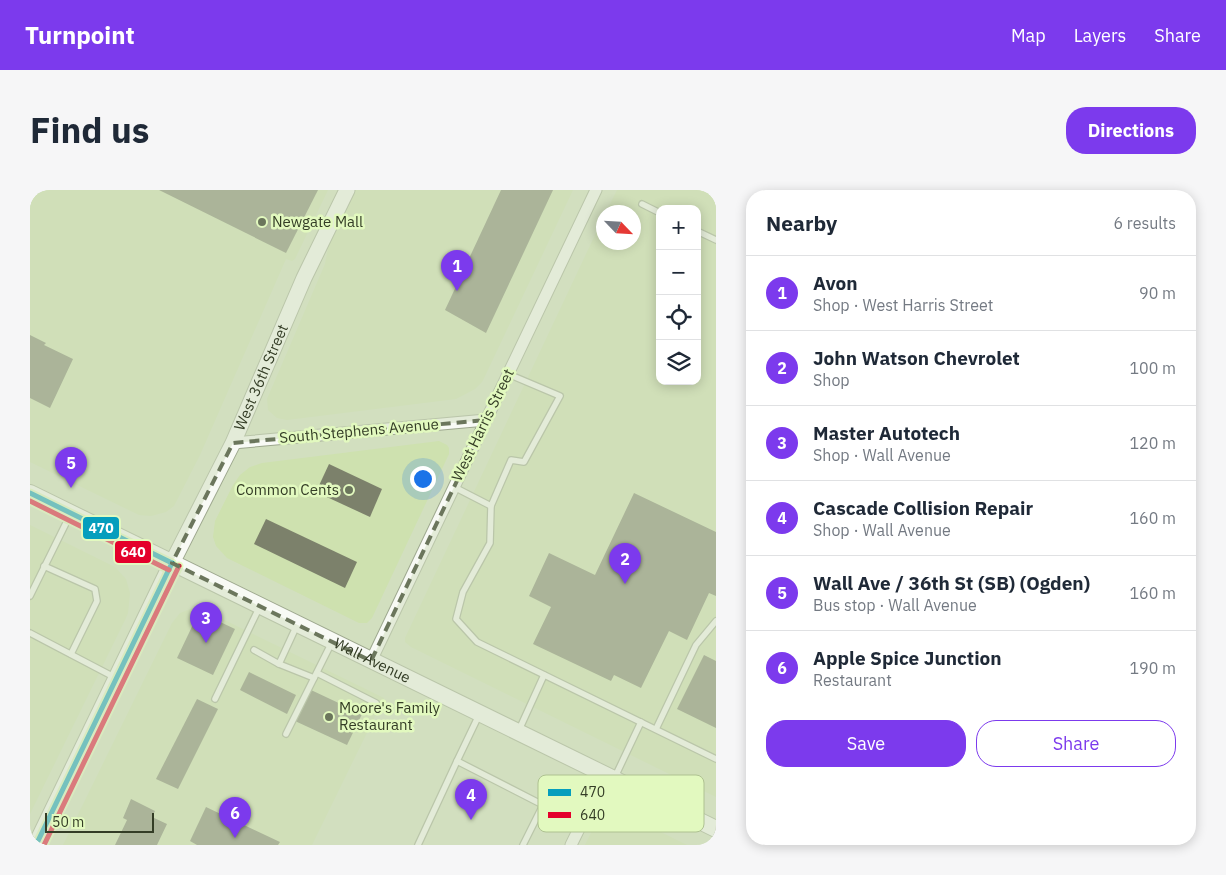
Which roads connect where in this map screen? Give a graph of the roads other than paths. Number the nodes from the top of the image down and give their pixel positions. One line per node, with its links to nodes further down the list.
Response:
1 (347, 190): 9 (street, West 36th Street)
2 (596, 190): 7 (street, West Harris Street)
3 (642, 204): 4 (lane)
4 (656, 211)
5 (701, 233): 6 (lane)
6 (716, 240)
7 (508, 374): 8 (street, West Harris Street); 12 (lane)
8 (486, 420): 9 (street, South Stephens Avenue); 10 (street, West Harris Street)
9 (233, 443): 14 (street, West 36th Street)
10 (454, 487): 12 (lane); 24 (street, West Harris Street)
11 (30, 493): 13 (main road, Wall Avenue)
12 (491, 506): 27 (lane)
13 (70, 513): 14 (main road, Wall Avenue); 15 (lane)
14 (172, 563): 17 (main road, Wall Avenue); 28 (main road)
15 (44, 566): 16 (lane); 23 (lane)
16 (30, 596)
17 (260, 606): 19 (main road, Wall Avenue); 29 (lane)
18 (716, 622): 33 (lane)
19 (298, 625): 21 (main road, Wall Avenue); 25 (lane)
20 (30, 632): 23 (lane)
21 (332, 642): 24 (main road, Wall Avenue); 26 (lane)
22 (254, 650): 25 (lane)
23 (71, 654): 28 (lane)
24 (371, 661): 31 (main road, Wall Avenue)
25 (279, 664): 26 (lane)
26 (316, 675): 30 (lane); 35 (lane)
27 (544, 675): 32 (lane); 34 (lane)
28 (116, 679): 45 (main road)
29 (214, 699)
30 (376, 703)
31 (480, 713): 34 (main road, Wall Avenue); 37 (lane)
32 (641, 722): 33 (lane); 39 (lane)
33 (656, 729): 36 (lane)
34 (518, 731): 38 (main road, Wall Avenue)
35 (286, 734)
36 (716, 759)
37 (457, 761): 40 (lane); 46 (lane)
38 (608, 775)
39 (611, 775)
40 (538, 803)
41 (538, 813): 47 (lane)
42 (704, 823): 43 (main road, Wall Avenue)
43 (716, 829)
44 (578, 832): 48 (street)
45 (36, 845)
46 (418, 845)
47 (523, 845)
48 (570, 845)

